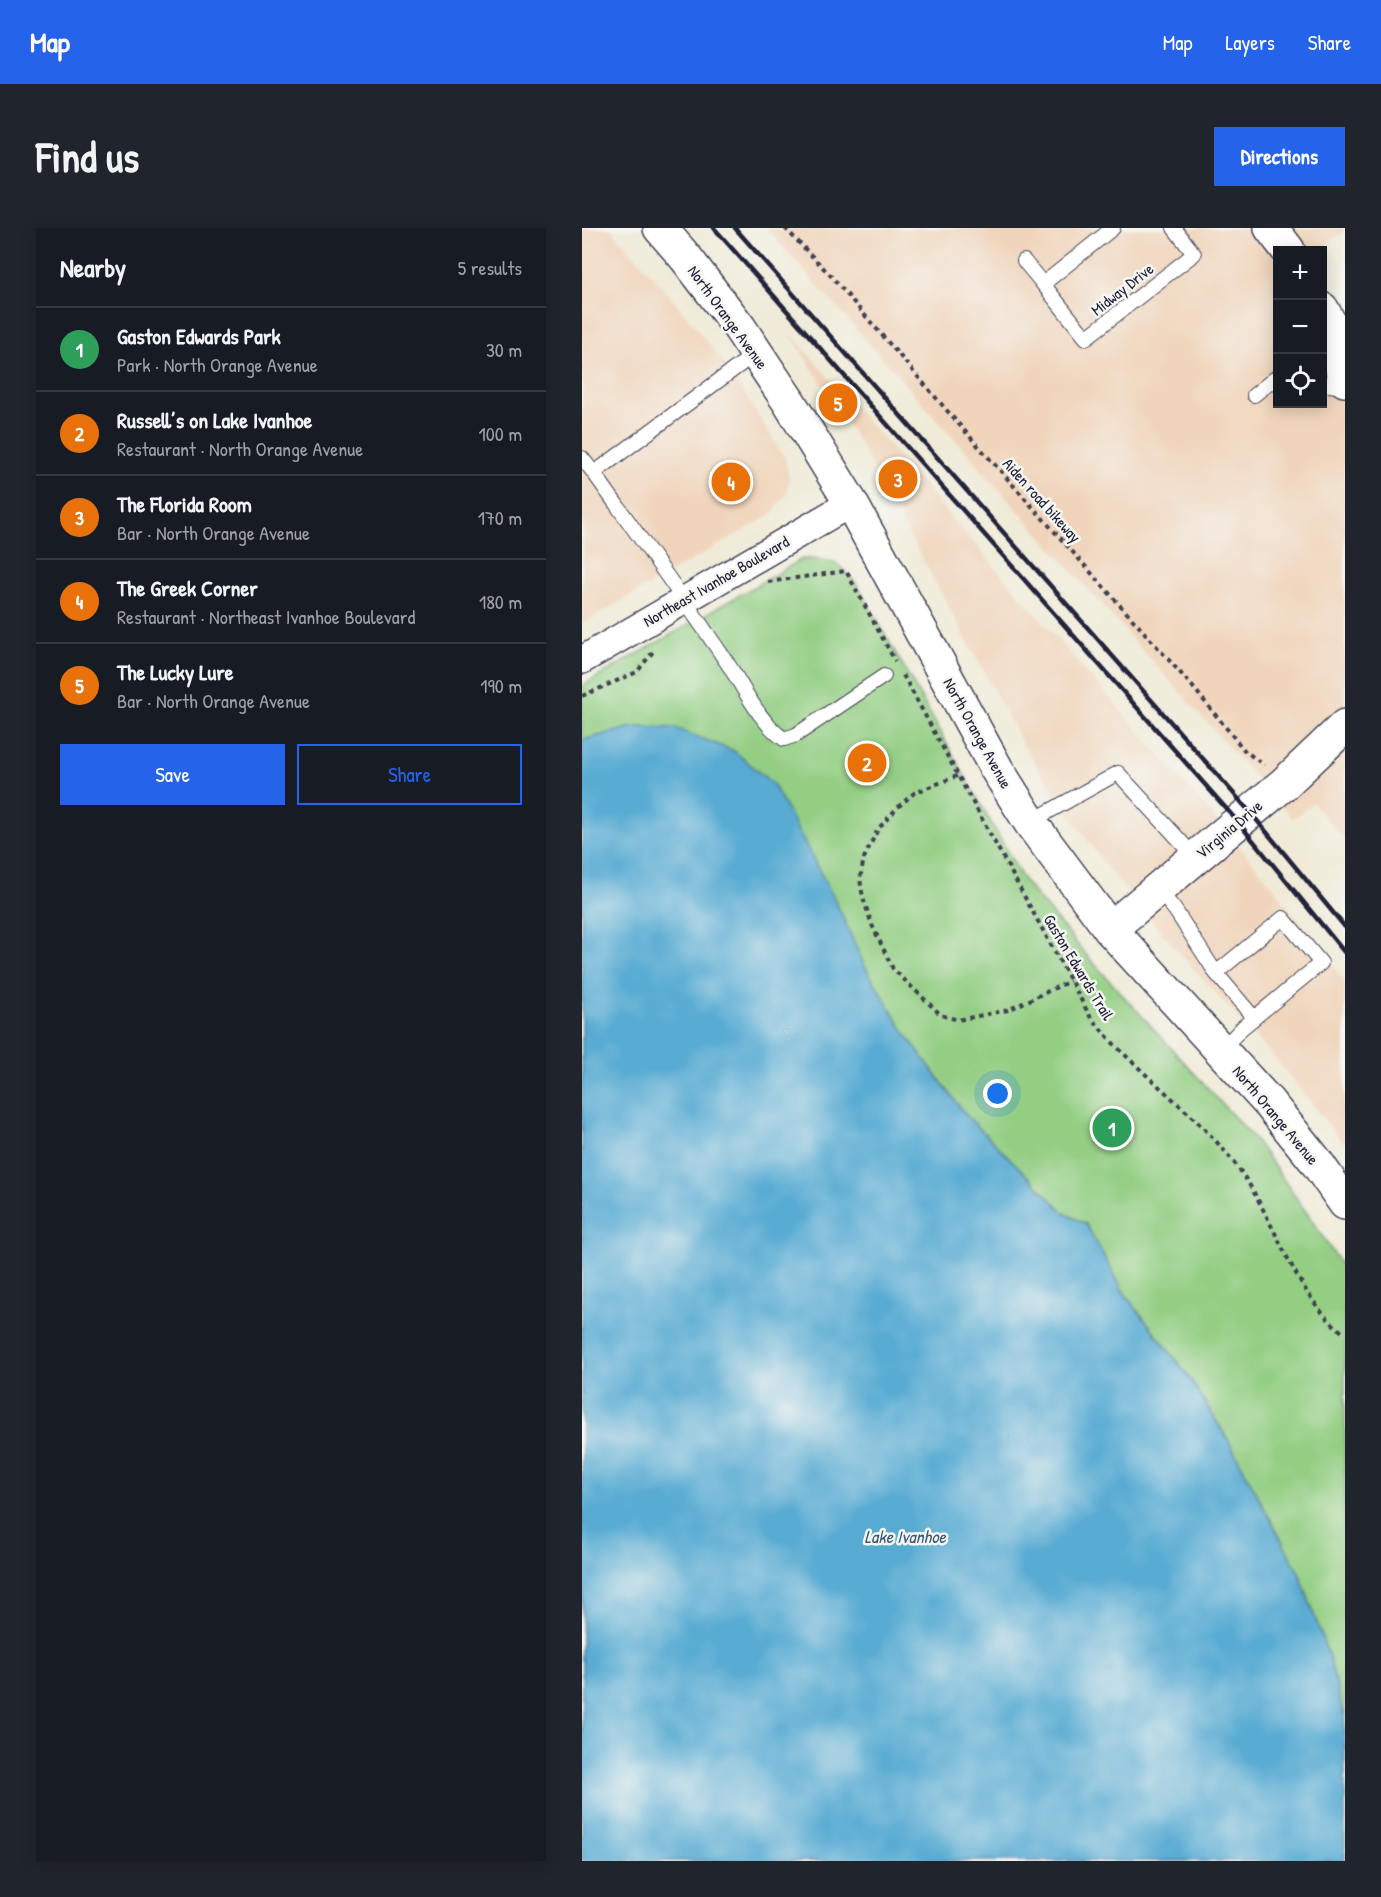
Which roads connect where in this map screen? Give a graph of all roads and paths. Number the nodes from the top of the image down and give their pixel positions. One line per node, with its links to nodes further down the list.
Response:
1 (660, 228): 10 (main road, North Orange Avenue)
2 (785, 228): 25 (path, Aiden road bikeway)
3 (1113, 228): 8 (lane)
4 (1174, 228): 8 (lane, Midway Drive)
5 (1271, 228): 6 (main road)
6 (1285, 246)
7 (1024, 261): 8 (lane)
8 (1043, 284)
9 (1327, 327): 12 (main road)
10 (756, 353): 17 (lane); 18 (main road, North Orange Avenue)
11 (1273, 380): 15 (lane)
12 (1345, 380)
13 (1327, 385): 14 (lane)
14 (1345, 387)
15 (1254, 395)
16 (582, 458): 17 (lane)
17 (594, 474): 20 (lane)
18 (851, 503): 20 (street, Northeast Ivanhoe Boulevard); 26 (main road, North Orange Avenue)
19 (846, 571): 24 (path, Gaston Edwards Trail)
20 (684, 599): 21 (street, Northeast Ivanhoe Boulevard); 22 (lane)
21 (582, 660)
22 (884, 676)
23 (1345, 726): 25 (main road, Virginia Drive)
24 (957, 776): 31 (path, Gaston Edwards Trail); 31 (path)
25 (1286, 781): 27 (main road, Virginia Drive)
26 (1030, 822): 27 (lane); 29 (main road, North Orange Avenue)
27 (1195, 857): 28 (main road, Virginia Drive)
28 (1158, 890): 29 (main road, Virginia Drive); 30 (lane)
29 (1110, 929): 33 (main road, North Orange Avenue)
30 (1216, 973): 32 (lane); 32 (lane)
31 (1070, 981): 35 (path, Gaston Edwards Trail)
32 (1254, 1018): 33 (lane)
33 (1221, 1050): 34 (main road, North Orange Avenue)
34 (1345, 1203)
35 (1345, 1334)

